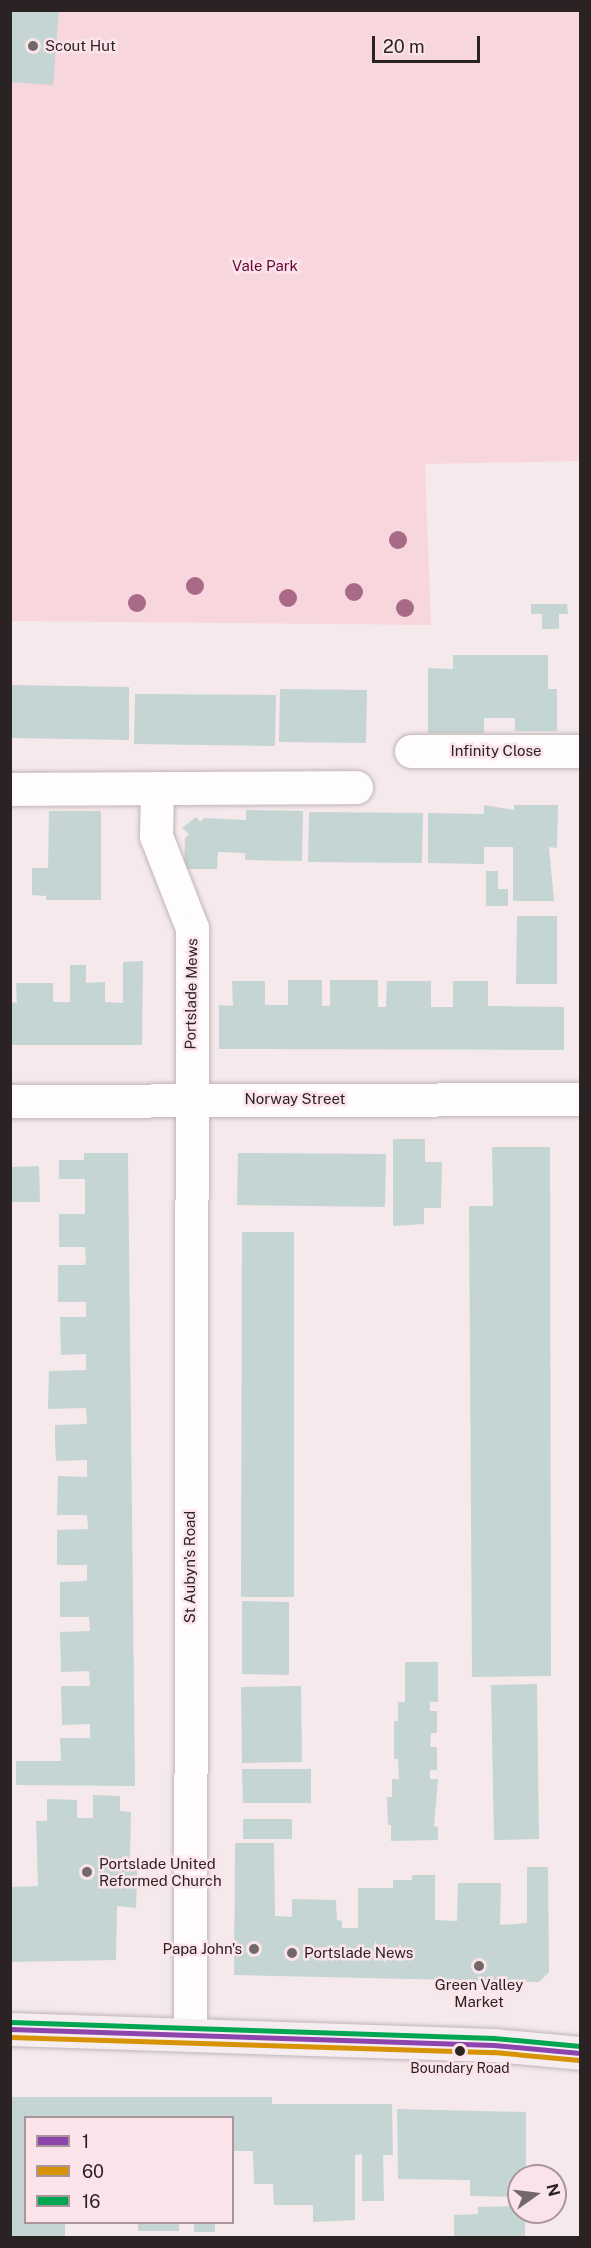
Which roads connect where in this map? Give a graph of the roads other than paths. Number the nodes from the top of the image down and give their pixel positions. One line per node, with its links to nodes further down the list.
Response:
1 (411, 751): 2 (street, Infinity Close)
2 (580, 751)
3 (356, 787): 4 (street)
4 (157, 788): 5 (street); 7 (street, Portslade Mews)
5 (10, 789)
6 (580, 1099): 7 (street, Norway Street)
7 (189, 1100): 8 (street, Norway Street); 10 (street, St Aubyn's Road)
8 (10, 1101)
9 (10, 2029): 10 (main road)
10 (190, 2035): 11 (main road)
11 (580, 2053)

